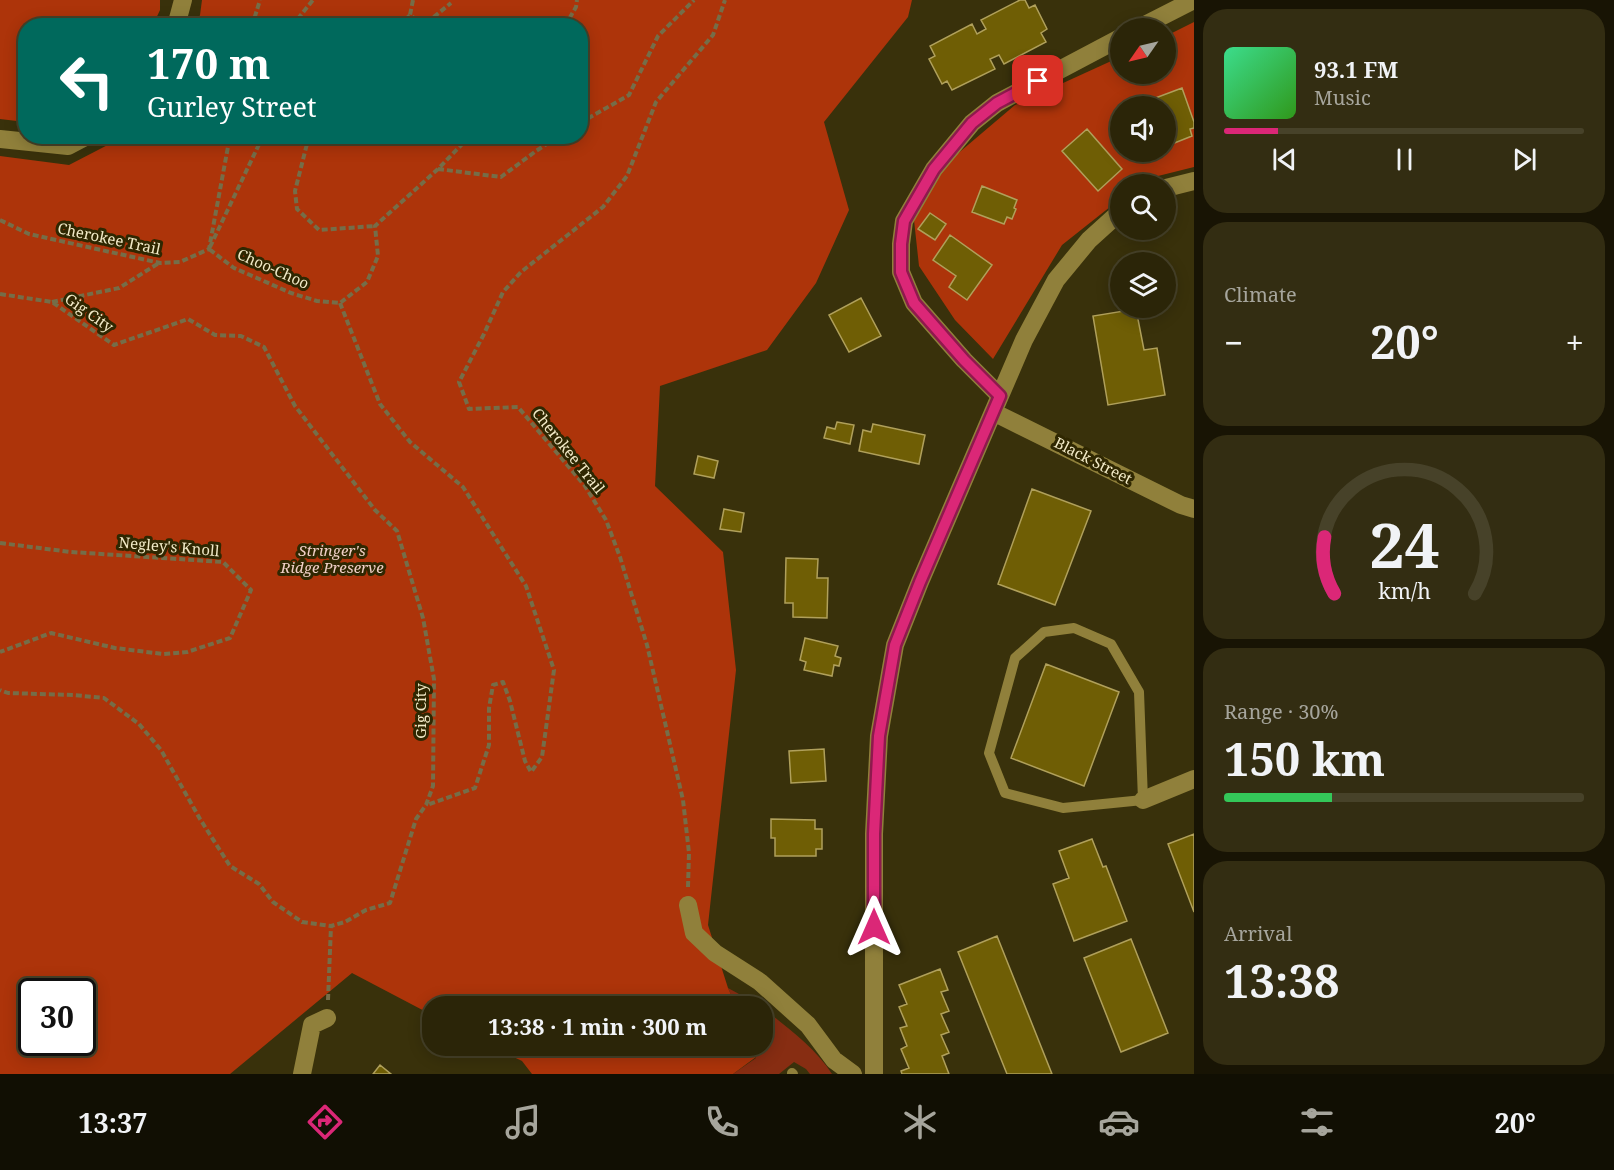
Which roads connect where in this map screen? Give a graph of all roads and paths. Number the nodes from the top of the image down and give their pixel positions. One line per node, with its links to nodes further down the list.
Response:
1 (183, 0): 11 (street)
2 (260, 0): 12 (path)
3 (313, 0): 13 (path)
4 (413, 0): 10 (path)
5 (577, 0): 17 (path)
6 (694, 0): 20 (path)
7 (725, 0): 49 (path, Cherokee Trail)
8 (1194, 0): 18 (street)
9 (451, 3): 16 (path)
10 (410, 15): 14 (path); 15 (path)
11 (178, 18)
12 (254, 18)
13 (298, 18)
14 (407, 18)
15 (414, 18)
16 (433, 18)
17 (570, 18)
18 (1159, 18)
19 (1110, 43): 41 (street, Black Street)
20 (588, 118)
21 (0, 139): 22 (street)
22 (18, 141)
23 (49, 144): 24 (street)
24 (73, 144)
25 (229, 144): 36 (path)
26 (259, 144): 36 (path)
27 (307, 144): 35 (path)
28 (462, 144): 30 (path)
29 (547, 144): 30 (path)
30 (438, 169): 35 (path)
31 (1194, 181): 32 (street)
32 (1176, 186)
33 (0, 220): 37 (path, Cherokee Trail)
34 (1110, 221): 41 (street)
35 (375, 226): 40 (path)
36 (209, 249): 37 (path, Cherokee Trail); 40 (path, Choo-Choo)
37 (160, 263): 39 (path)
38 (0, 294): 39 (path, Gig City)
39 (52, 302): 48 (path, Gig City)
40 (340, 303): 48 (path)
41 (997, 404): 42 (street, Black Street); 54 (street)
42 (1194, 509)
43 (0, 543): 44 (path, Negley's Knoll)
44 (0, 652)
45 (0, 690): 50 (path)
46 (1194, 779): 47 (street)
47 (1143, 800): 47 (lane)
48 (426, 805): 50 (path, Gig City)
49 (688, 905): 53 (street)
50 (331, 926): 51 (path)
51 (327, 1018): 52 (street)
52 (302, 1074)
53 (853, 1074)
54 (874, 1074)

